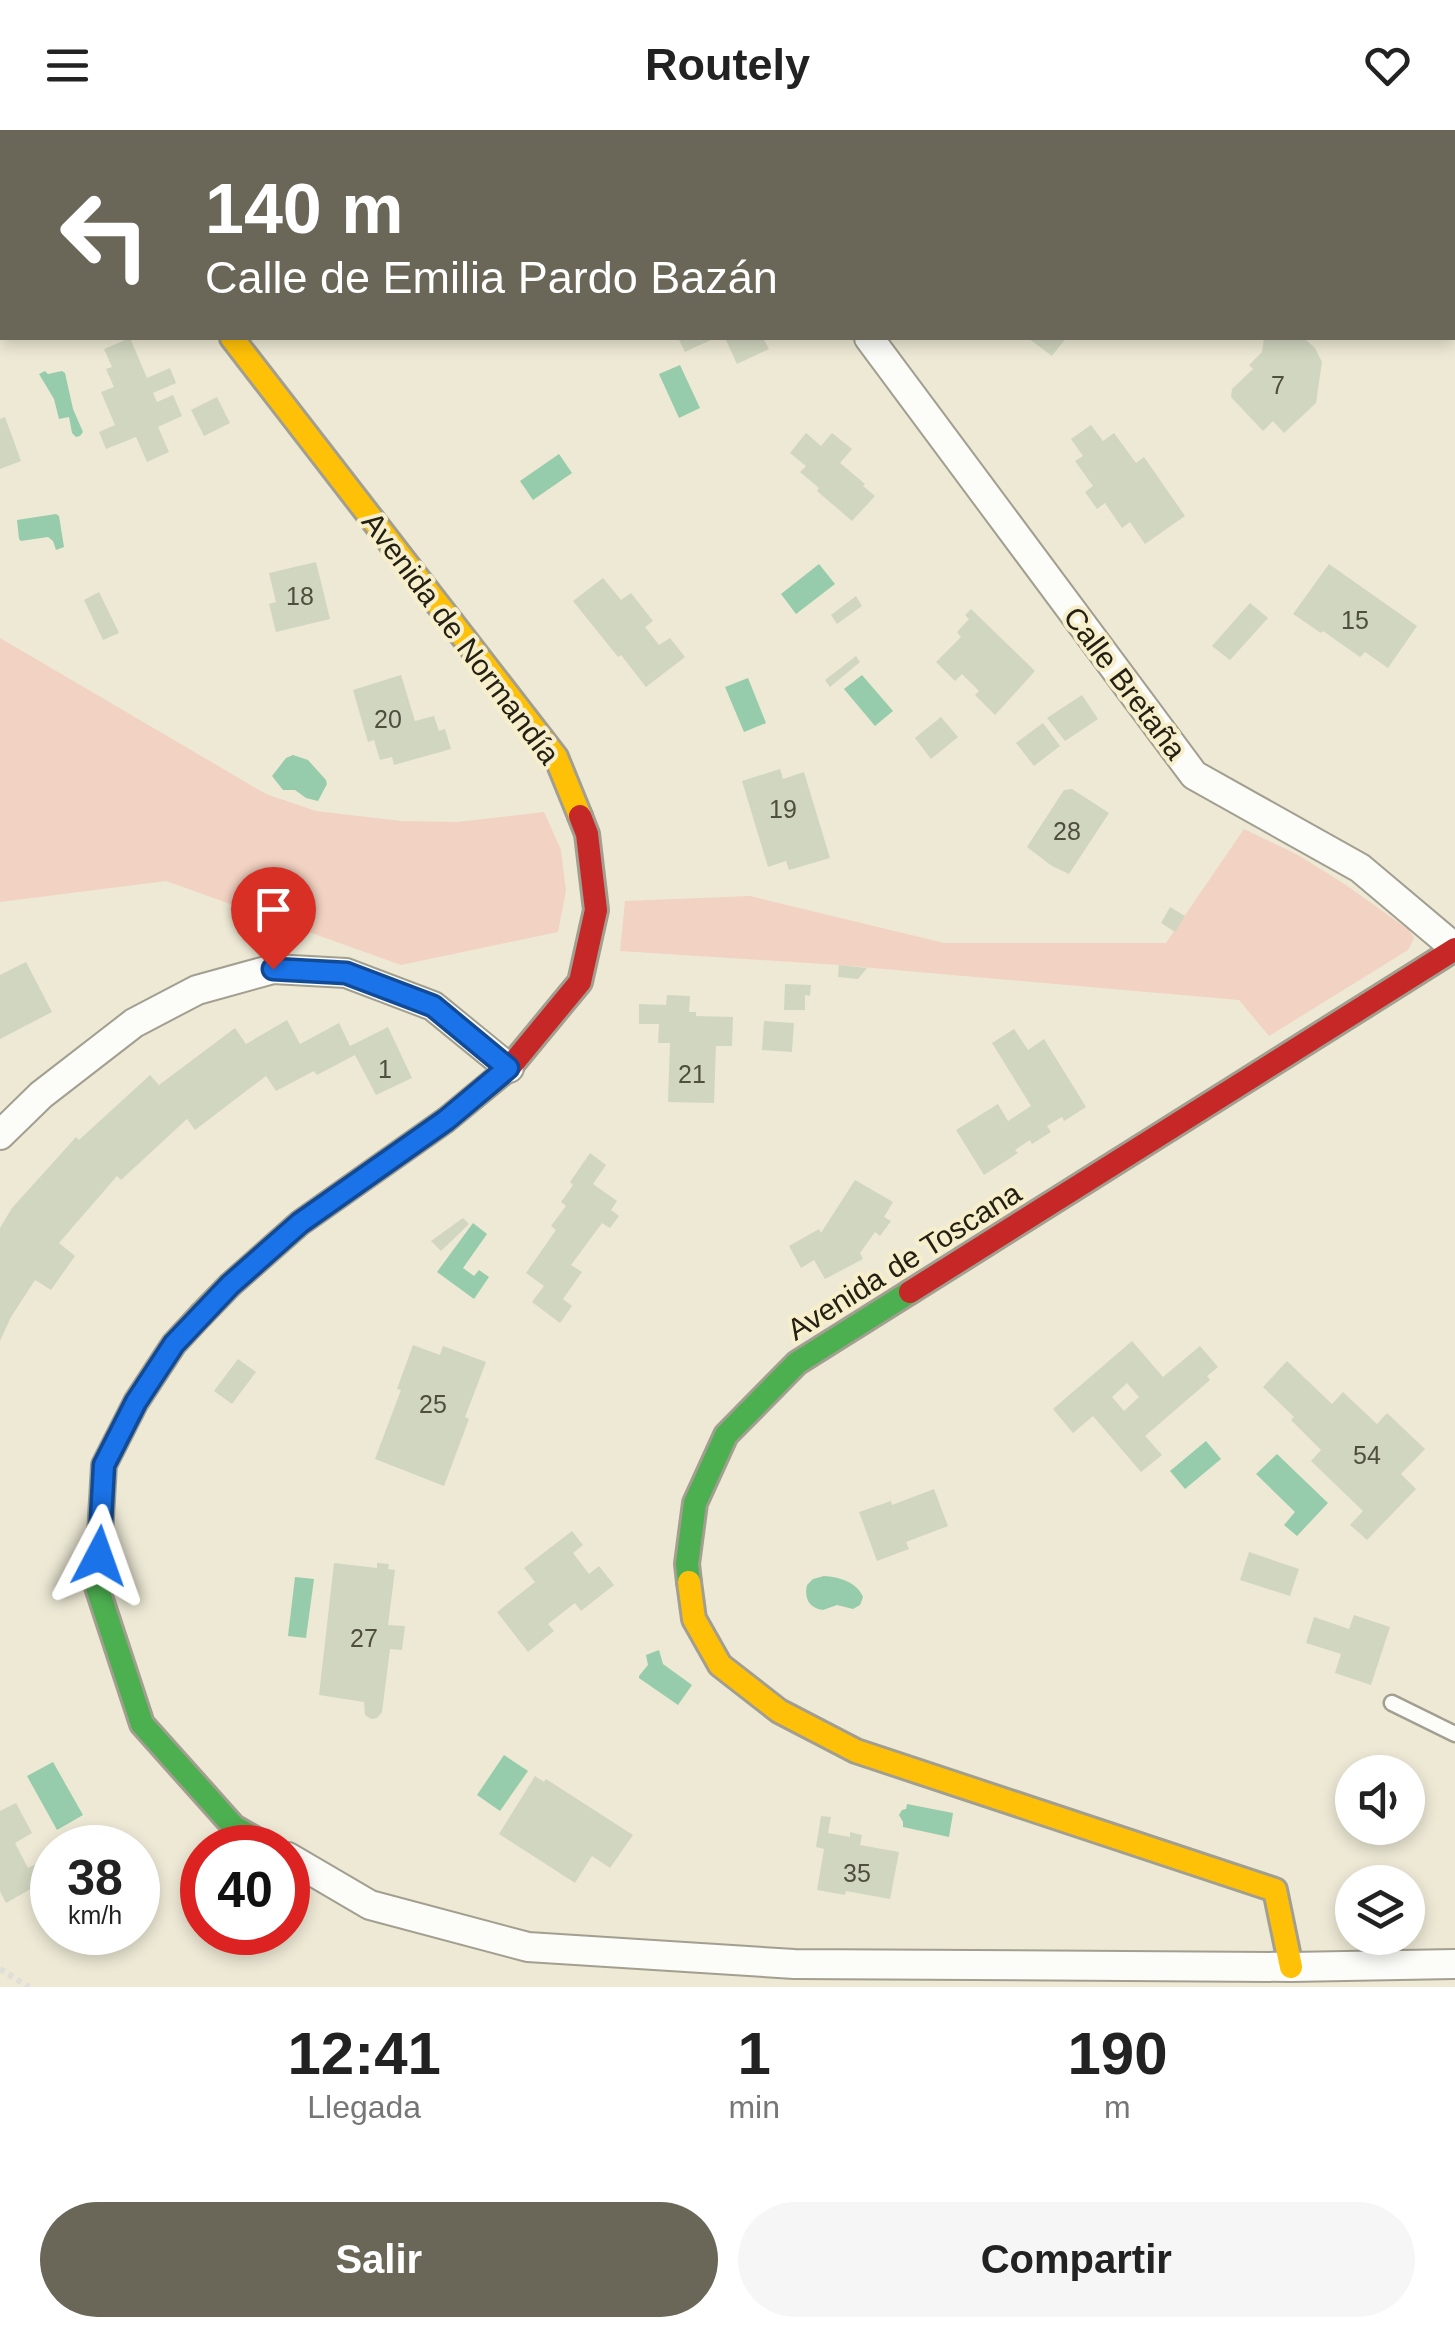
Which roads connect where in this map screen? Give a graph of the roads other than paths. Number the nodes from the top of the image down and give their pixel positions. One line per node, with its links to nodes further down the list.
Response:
1 (234, 340): 4 (street, Avenida de Normandía)
2 (870, 340): 3 (street, Calle Bretaña)
3 (1455, 948): 11 (street, Avenida de Toscana)
4 (508, 1068): 5 (street); 8 (street, Avenida de Normandía)
5 (0, 1134)
6 (1392, 1703): 7 (lane)
7 (1455, 1734)
8 (232, 1825)
9 (310, 1870): 11 (street)
10 (1455, 1964): 11 (street)
11 (1291, 1967)

